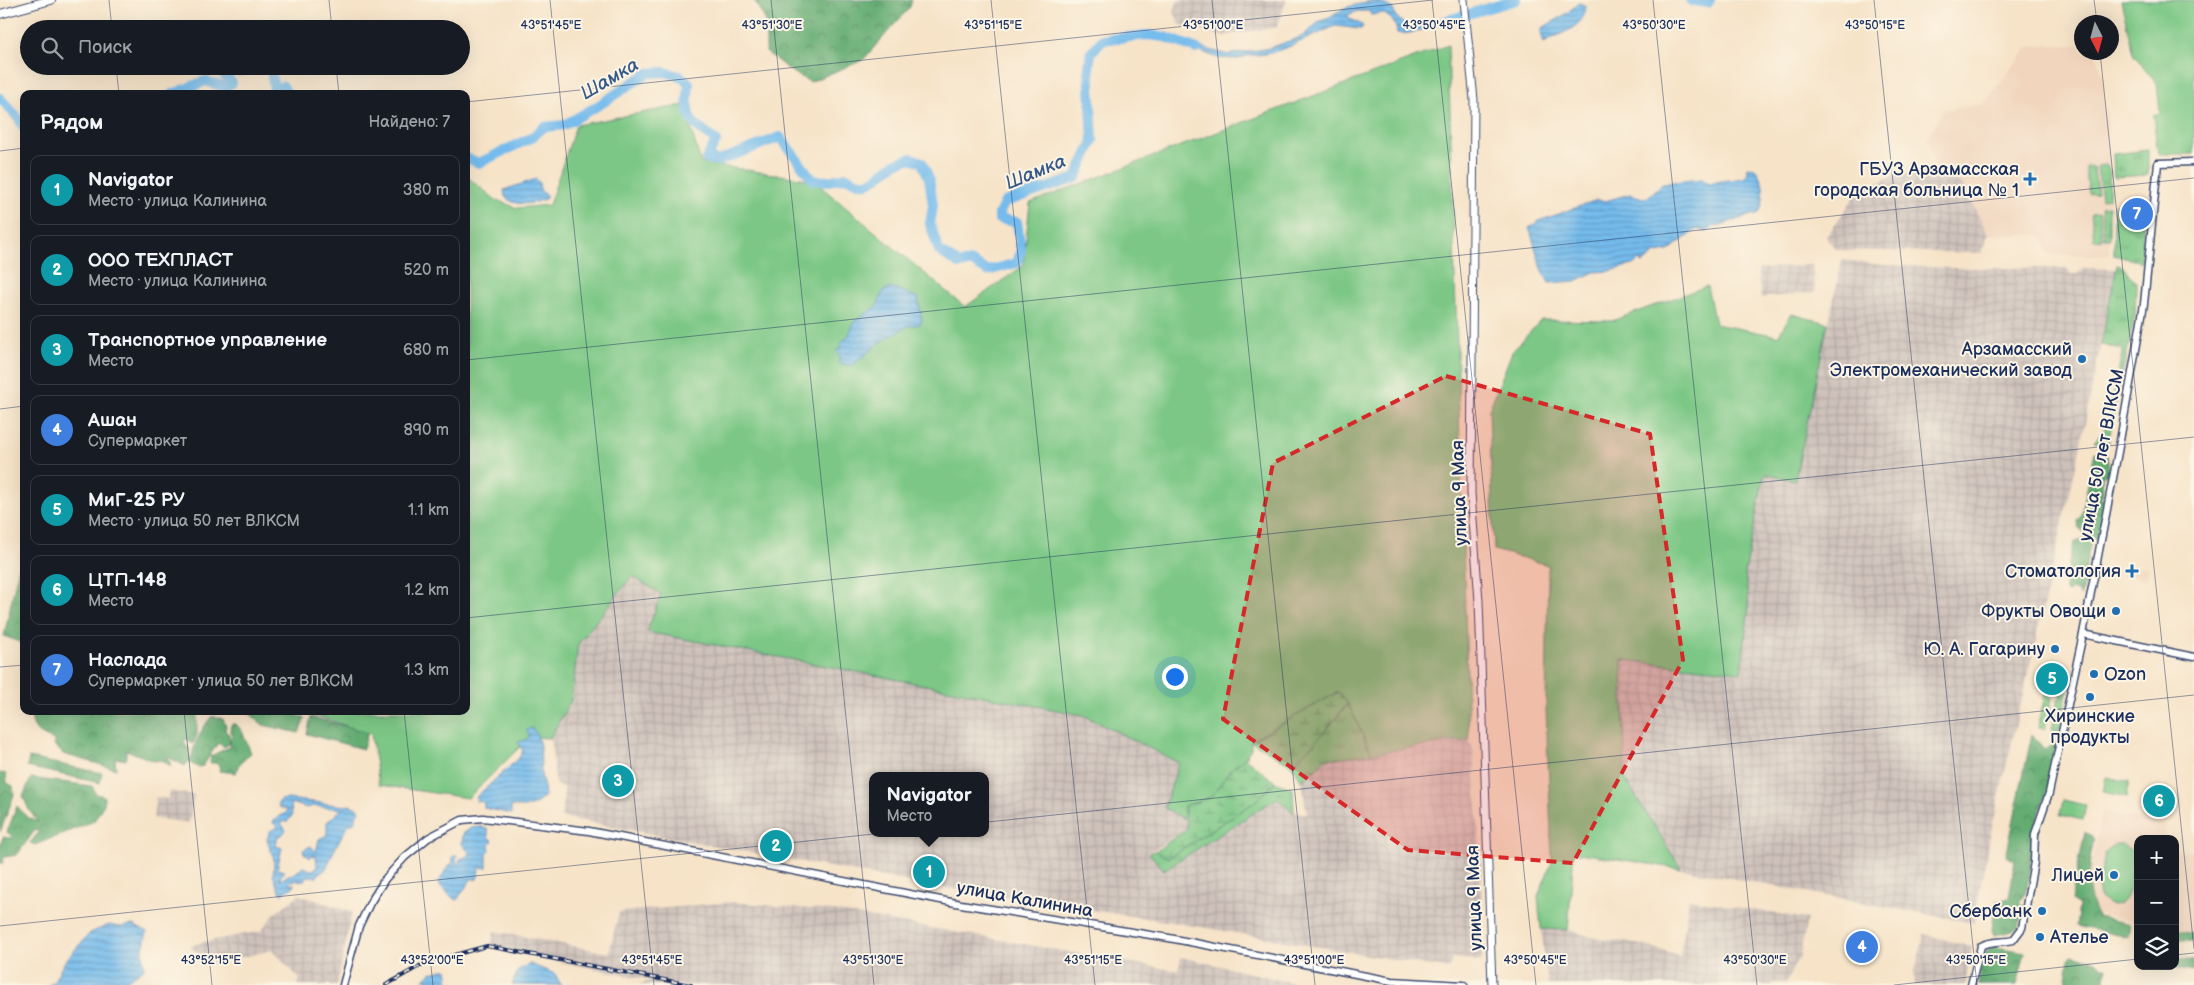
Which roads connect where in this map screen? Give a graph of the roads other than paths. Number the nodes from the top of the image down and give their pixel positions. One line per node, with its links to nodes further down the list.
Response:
1 (51, 0): 3 (main road)
2 (1464, 0): 9 (main road, улица 9 Мая)
3 (0, 14)
4 (2194, 162): 5 (street, улица 50 лет ВЛКСМ)
5 (2082, 634): 6 (street); 10 (street, улица 50 лет ВЛКСМ)
6 (2194, 657)
7 (343, 985): 8 (street, улица Калинина)
8 (1464, 985)
9 (1492, 985)
10 (1971, 985)

